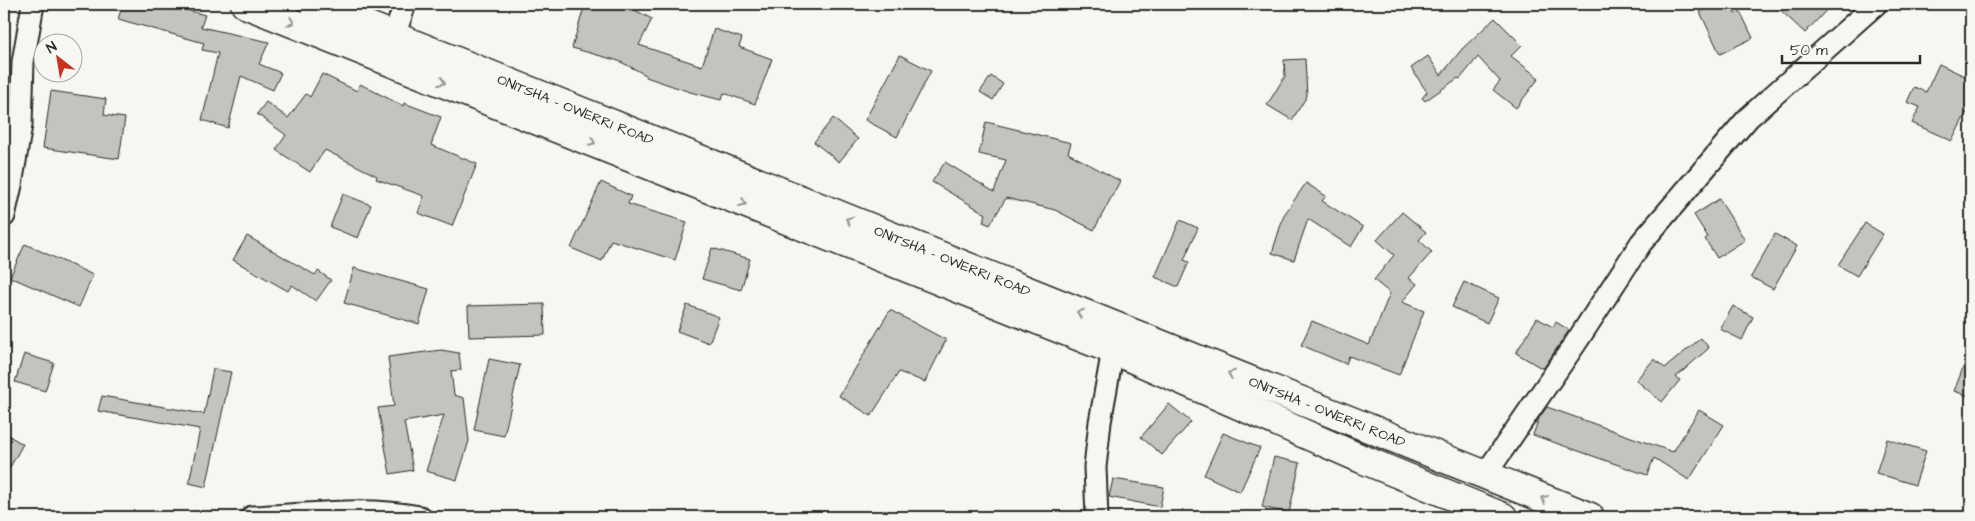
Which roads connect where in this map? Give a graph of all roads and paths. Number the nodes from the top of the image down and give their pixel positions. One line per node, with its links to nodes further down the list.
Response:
1 (33, 4): 7 (street)
2 (245, 4): 8 (highway, ONITSHA - OWERRI ROAD, one-way to 8)
3 (314, 4): 6 (highway, ONITSHA - OWERRI ROAD)
4 (405, 4): 6 (street)
5 (1876, 4): 9 (street)
6 (394, 36): 9 (highway, ONITSHA - OWERRI ROAD, one-way to 6)
7 (4, 216)
8 (1113, 350): 12 (street); 13 (highway, ONITSHA - OWERRI ROAD)
9 (1485, 476): 14 (highway, ONITSHA - OWERRI ROAD, one-way to 9)
10 (252, 517): 11 (street)
11 (420, 517)
12 (1097, 517)
13 (1502, 517)
14 (1590, 517)

